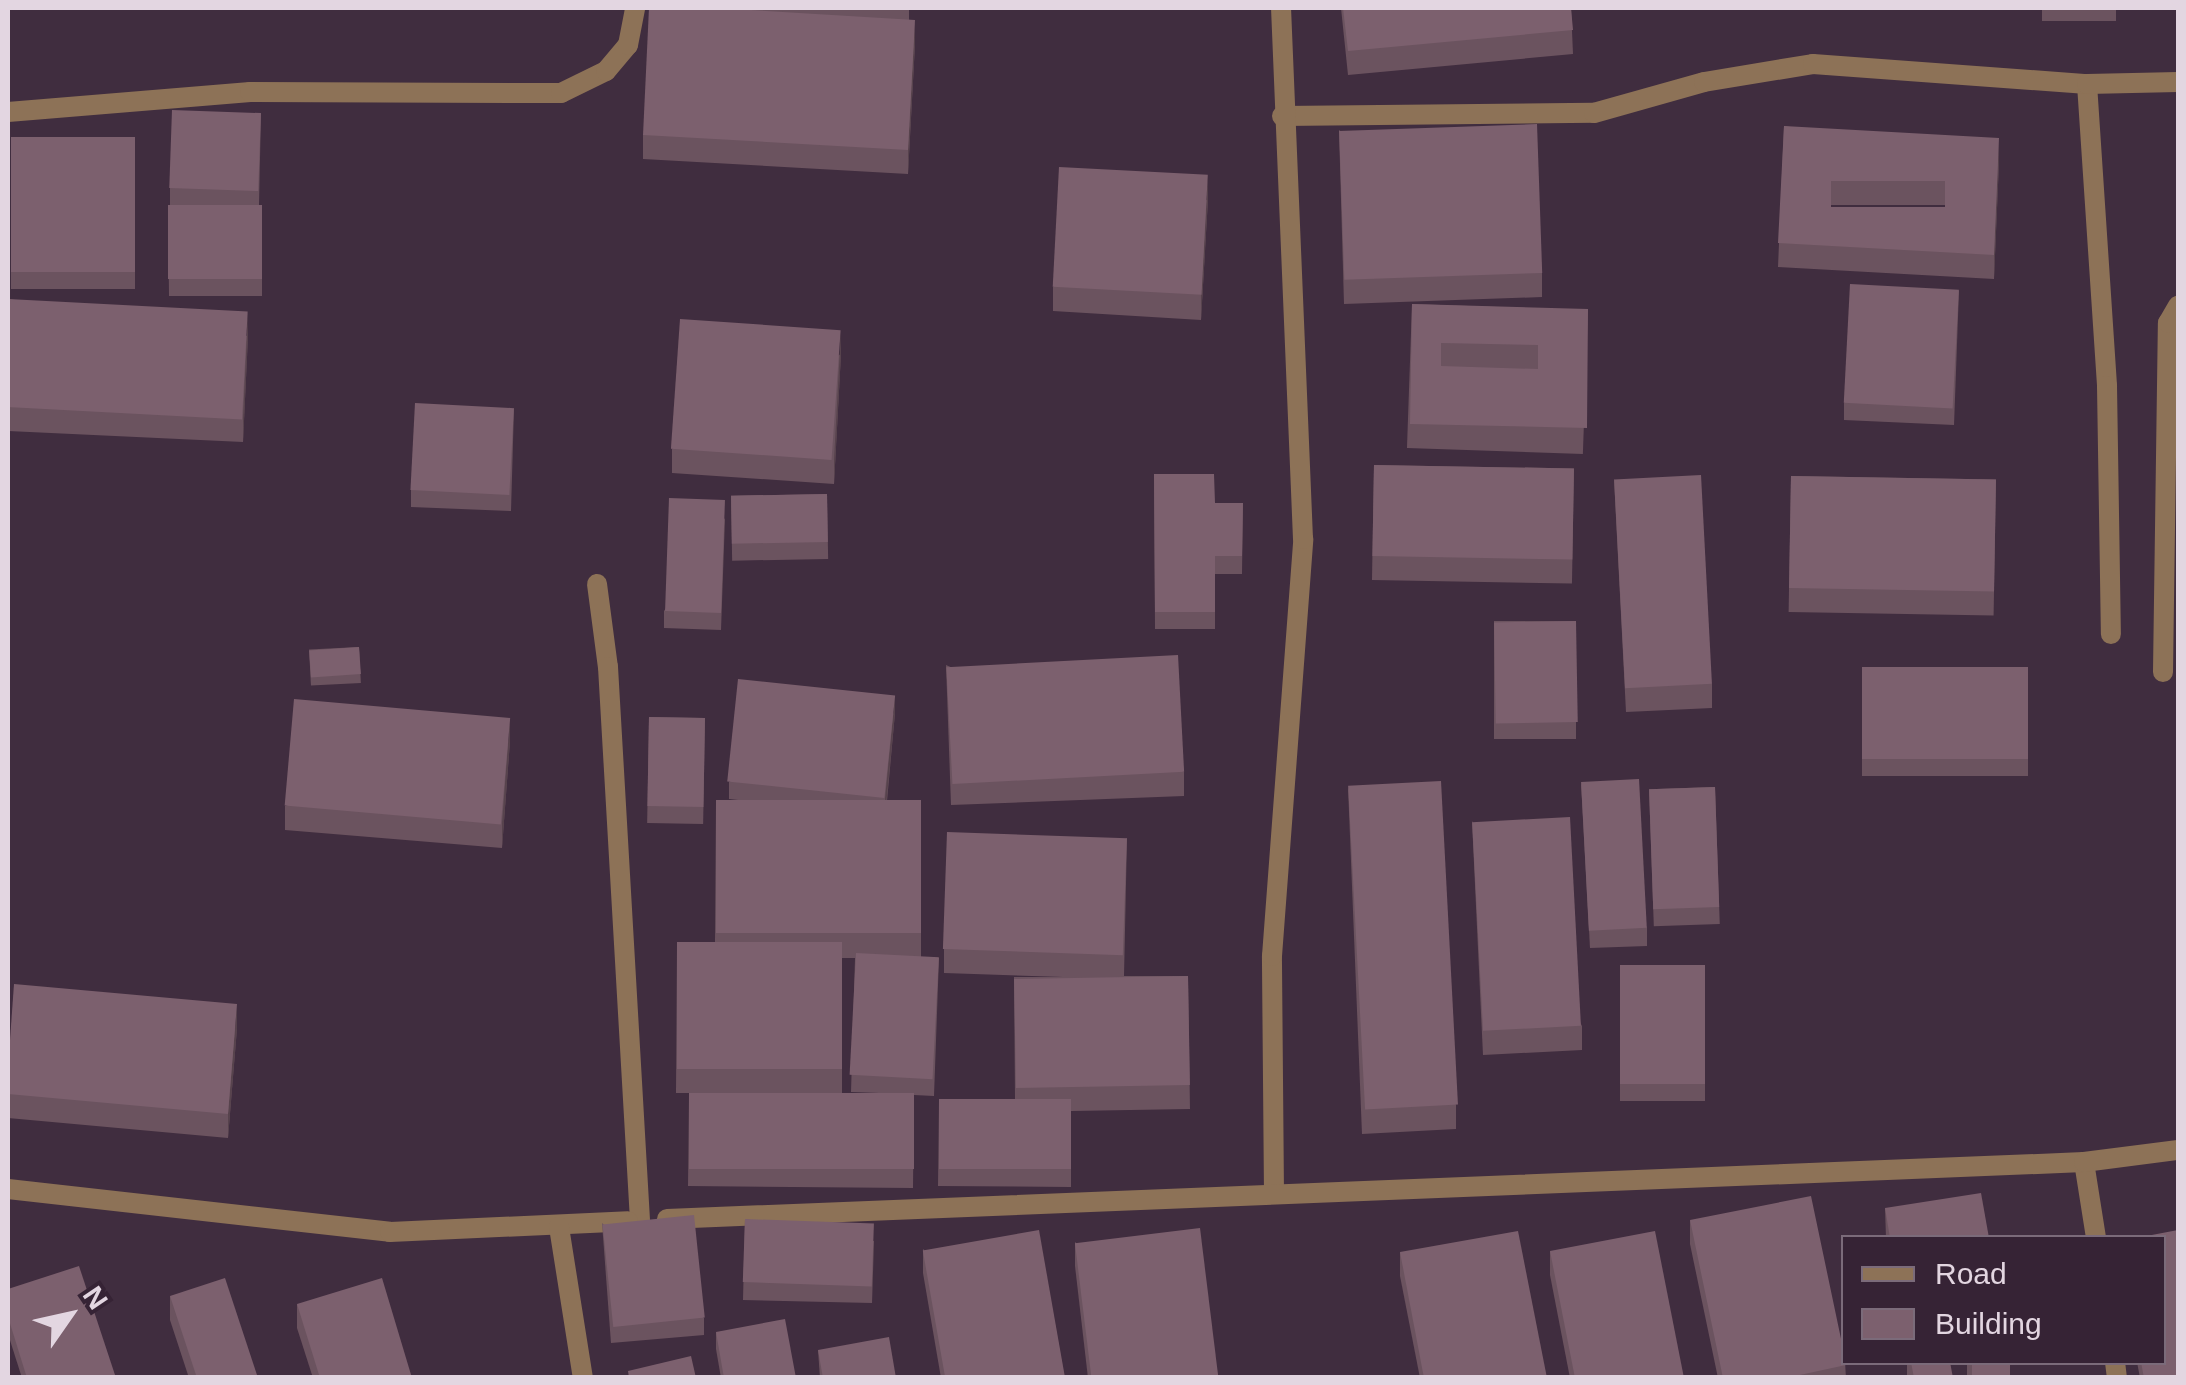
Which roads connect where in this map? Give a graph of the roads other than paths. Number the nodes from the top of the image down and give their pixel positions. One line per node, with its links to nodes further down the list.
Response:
1 (635, 8): 5 (street)
2 (1281, 8): 6 (street)
3 (2178, 82): 4 (street)
4 (2088, 84): 6 (street); 9 (street)
5 (8, 112)
6 (1282, 116): 14 (street)
7 (2178, 306): 10 (street)
8 (597, 584): 15 (street)
9 (2111, 634)
10 (2163, 672)
11 (2178, 1150): 12 (street)
12 (2084, 1162): 14 (street); 17 (street)
13 (8, 1189): 16 (street)
14 (1274, 1194): 15 (street)
15 (640, 1220): 16 (street)
16 (559, 1227): 18 (street)
17 (2096, 1235)
18 (584, 1378)

